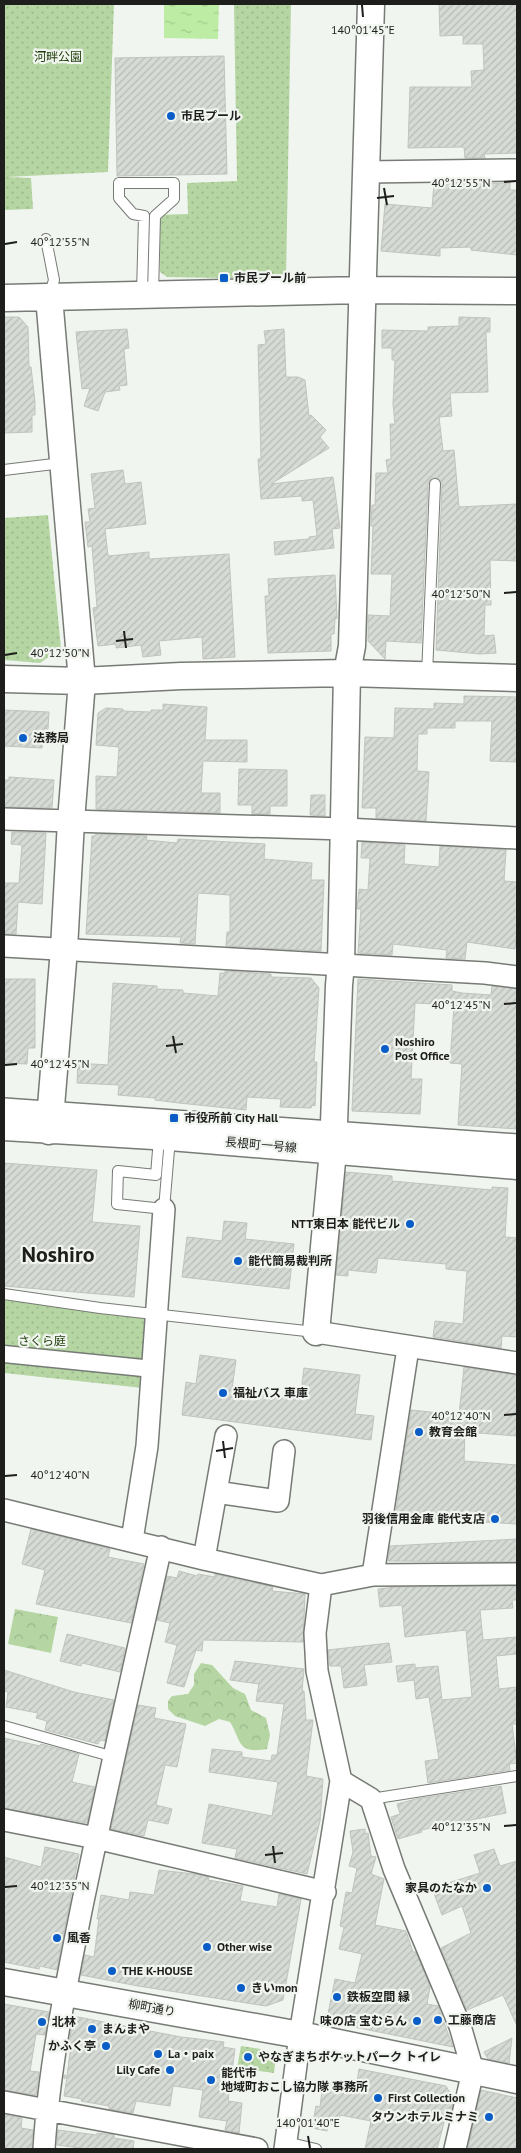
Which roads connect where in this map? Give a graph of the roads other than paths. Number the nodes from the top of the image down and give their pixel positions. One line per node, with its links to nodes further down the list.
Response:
1 (371, 4): 3 (street)
2 (517, 170): 3 (street)
3 (366, 172): 5 (street)
4 (46, 239): 8 (lane)
5 (361, 290): 6 (street); 7 (street); 13 (street)
6 (517, 291)
7 (147, 295): 7 (lane); 8 (street)
8 (49, 297): 9 (street); 10 (street)
9 (4, 298)
10 (64, 463): 11 (lane); 17 (street)
11 (4, 470)
12 (435, 484): 14 (lane)
13 (347, 674): 14 (street); 17 (street); 20 (street)
14 (427, 676): 15 (street)
15 (517, 678)
16 (4, 680): 17 (street)
17 (82, 681): 19 (street)
18 (4, 818): 19 (street)
19 (71, 821): 20 (street); 23 (street)
20 (344, 829): 21 (street); 24 (street)
21 (517, 838)
22 (4, 946): 23 (street)
23 (64, 949): 24 (street); 27 (street)
24 (341, 964): 25 (street); 30 (street)
25 (517, 977)
26 (4, 1109): 27 (street)
27 (49, 1122): 28 (street, 長根町一号線); 29 (street, 長根町一号線); 30 (street)
28 (4, 1127)
29 (164, 1137): 30 (street, 長根町一号線); 33 (lane); 33 (lane)
30 (333, 1141): 31 (street); 32 (street, 長根町一号線); 36 (street)
31 (517, 1145)
32 (517, 1166)
33 (164, 1209): 35 (street)
34 (4, 1294): 35 (lane)
35 (157, 1314): 36 (lane); 40 (street)
36 (316, 1332): 37 (street)
37 (408, 1348): 39 (street); 49 (street)
38 (4, 1354): 40 (street)
39 (517, 1363)
40 (153, 1369): 45 (street)
41 (226, 1436): 43 (street)
42 (284, 1451): 43 (street)
43 (216, 1492): 47 (street)
44 (4, 1510): 45 (street)
45 (132, 1540): 46 (street)
46 (161, 1547): 47 (street); 52 (street)
47 (204, 1559): 50 (street)
48 (517, 1574): 49 (street)
49 (373, 1575): 50 (street)
50 (322, 1585): 54 (street)
51 (4, 1726): 52 (lane)
52 (114, 1757): 57 (street)
53 (517, 1776): 55 (lane)
54 (341, 1780): 55 (street); 58 (street)
55 (371, 1799): 62 (street)
56 (4, 1820): 57 (street)
57 (96, 1838): 58 (street); 60 (street)
58 (325, 1892): 61 (street)
59 (4, 1982): 60 (street, 柳町通り)
60 (65, 1992): 61 (street, 柳町通り); 65 (street)
61 (300, 2035): 62 (street, 柳町通り); 66 (street)
62 (473, 2071): 63 (street, 柳町通り); 70 (street)
63 (517, 2080)
64 (4, 2102): 65 (street)
65 (46, 2109): 67 (street); 68 (street)
66 (283, 2147): 69 (lane)
67 (44, 2149)
68 (256, 2149)
69 (316, 2149)
70 (455, 2149)

